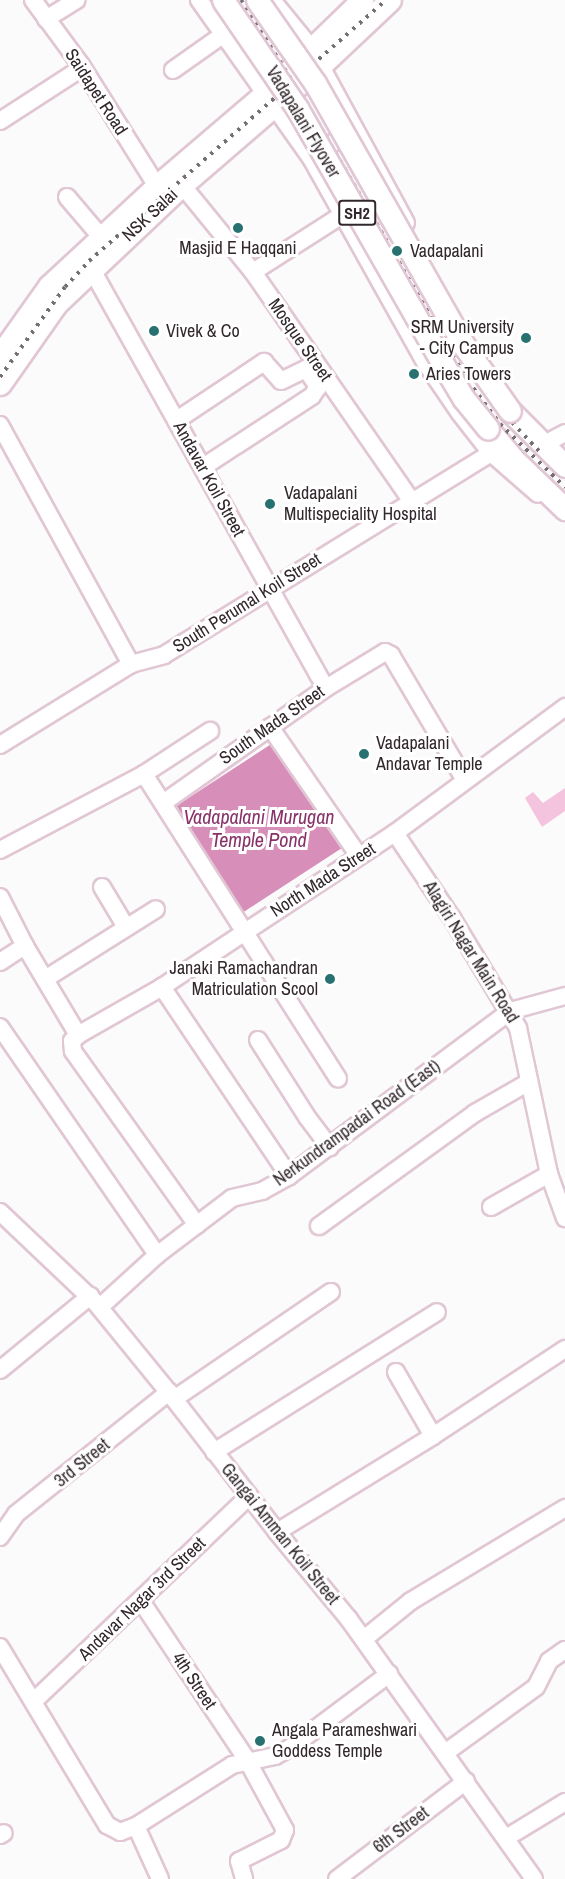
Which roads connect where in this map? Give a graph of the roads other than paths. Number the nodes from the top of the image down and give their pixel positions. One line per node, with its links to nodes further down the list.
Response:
1 (33, 0): 9 (street, Saidapet Road)
2 (77, 0): 9 (street)
3 (200, 0): 10 (street)
4 (223, 0): 35 (main road, Vadapalani Flyover / SH2, bridge)
5 (257, 0): 32 (main road, Vadapalani Flyover / SH2, bridge)
6 (273, 0): 11 (street)
7 (362, 0): 11 (main road)
8 (390, 0): 11 (main road)
9 (46, 19): 12 (street, Saidapet Road)
10 (224, 34): 13 (street); 14 (street)
11 (316, 57): 14 (main road); 16 (street)
12 (82, 68): 15 (street); 19 (street, Saidapet Road)
13 (173, 70)
14 (270, 99): 17 (street); 18 (main road, NSK Salai); 19 (main road)
15 (0, 121)
16 (356, 129): 17 (street); 29 (street)
17 (309, 156): 21 (street)
18 (182, 185): 23 (main road, NSK Salai); 24 (street, Mosque Street)
19 (157, 186): 22 (main road)
20 (68, 197): 22 (street)
21 (342, 214): 24 (street); 30 (street)
22 (101, 237): 25 (main road)
23 (92, 270): 26 (main road, NSK Salai); 27 (street, Andavar Koil Street)
24 (253, 272): 34 (street, Mosque Street)
25 (0, 355)
26 (0, 384)
27 (177, 420): 33 (street, Andavar Koil Street); 33 (street)
28 (0, 425): 37 (street)
29 (559, 436): 31 (street)
30 (491, 453): 34 (street, South Perumal Koil Street); 35 (street)
31 (565, 455)
32 (565, 466)
33 (203, 467): 36 (street, Andavar Koil Street)
34 (411, 500): 36 (street, South Perumal Koil Street)
35 (562, 507)
36 (270, 589): 37 (street, South Perumal Koil Street); 38 (street, Andavar Koil Street)
37 (131, 664): 42 (street, South Perumal Koil Street)
38 (326, 688): 40 (street, South Mada Street); 44 (street, South Mada Street)
39 (565, 707): 44 (street, North Mada Street)
40 (270, 727): 45 (street, South Mada Street); 48 (street)
41 (210, 731): 43 (street)
42 (0, 745)
43 (144, 774): 45 (street); 47 (street)
44 (465, 780): 46 (street, North Mada Street)
45 (163, 803): 53 (street)
46 (395, 833): 48 (street, North Mada Street); 59 (street, Alagiri Nagar Main Road)
47 (0, 850)
48 (359, 856): 53 (street, North Mada Street)
49 (102, 887): 52 (street)
50 (0, 897): 54 (street)
51 (156, 909): 52 (street)
52 (126, 927): 56 (street)
53 (244, 932): 57 (street, North Mada Street); 63 (street)
54 (25, 946): 55 (street); 56 (street)
55 (0, 962)
56 (45, 979): 61 (street)
57 (162, 987): 61 (street, North Mada Street); 67 (street)
58 (564, 999): 59 (street, Nerkundrampadai Road (East))
59 (510, 1011): 64 (street, Alagiri Nagar Main Road); 65 (street, Nerkundrampadai Road (East))
60 (0, 1027): 73 (street)
61 (75, 1038): 71 (street)
62 (258, 1040): 65 (street)
63 (338, 1078)
64 (529, 1082): 66 (street, Alagiri Nagar Main Road); 72 (street)
65 (330, 1147): 67 (street, Nerkundrampadai Road (East))
66 (549, 1174): 68 (street); 70 (street, Alagiri Nagar Main Road)
67 (289, 1176): 71 (street, Nerkundrampadai Road (East))
68 (491, 1207)
69 (0, 1212): 75 (street, Gangai Amman Koil Street)
70 (564, 1215)
71 (197, 1225): 73 (street, Nerkundrampadai Road (East))
72 (319, 1226)
73 (157, 1255): 75 (street, Nerkundrampadai Road (East))
74 (331, 1292): 80 (street, 3rd Street)
75 (95, 1302): 78 (street, Nerkundrampadai Road (East)); 80 (street, Gangai Amman Koil Street)
76 (436, 1312): 82 (street)
77 (565, 1349): 81 (street)
78 (0, 1370)
79 (396, 1372): 81 (street)
80 (172, 1395): 82 (street, Gangai Amman Koil Street); 86 (street, 3rd Street)
81 (433, 1436): 85 (street)
82 (214, 1452): 83 (street, Gangai Amman Koil Street)
83 (249, 1496): 85 (street, Gangai Amman Koil Street); 87 (street, Andavar Nagar 3rd Street)
84 (565, 1508): 88 (street)
85 (277, 1532): 88 (street, Gangai Amman Koil Street)
86 (0, 1537)
87 (141, 1601): 92 (street, Andavar Nagar 3rd Street); 94 (street, 4th Street)
88 (364, 1639): 91 (street, Gangai Amman Koil Street)
89 (565, 1650): 93 (street)
90 (2, 1656): 92 (street)
91 (389, 1674): 93 (street, Gangai Amman Koil Street); 94 (street)
92 (34, 1701): 97 (street)
93 (445, 1753): 95 (street, Gangai Amman Koil Street)
94 (247, 1760): 97 (street); 100 (street, 4th Street)
95 (466, 1781): 98 (street, Gangai Amman Koil Street); 101 (street, 6th Street)
96 (565, 1802): 98 (street)
97 (136, 1826): 99 (street)
98 (506, 1838): 102 (street, Gangai Amman Koil Street)
99 (160, 1879)
100 (244, 1879)
101 (337, 1879)
102 (534, 1879)

